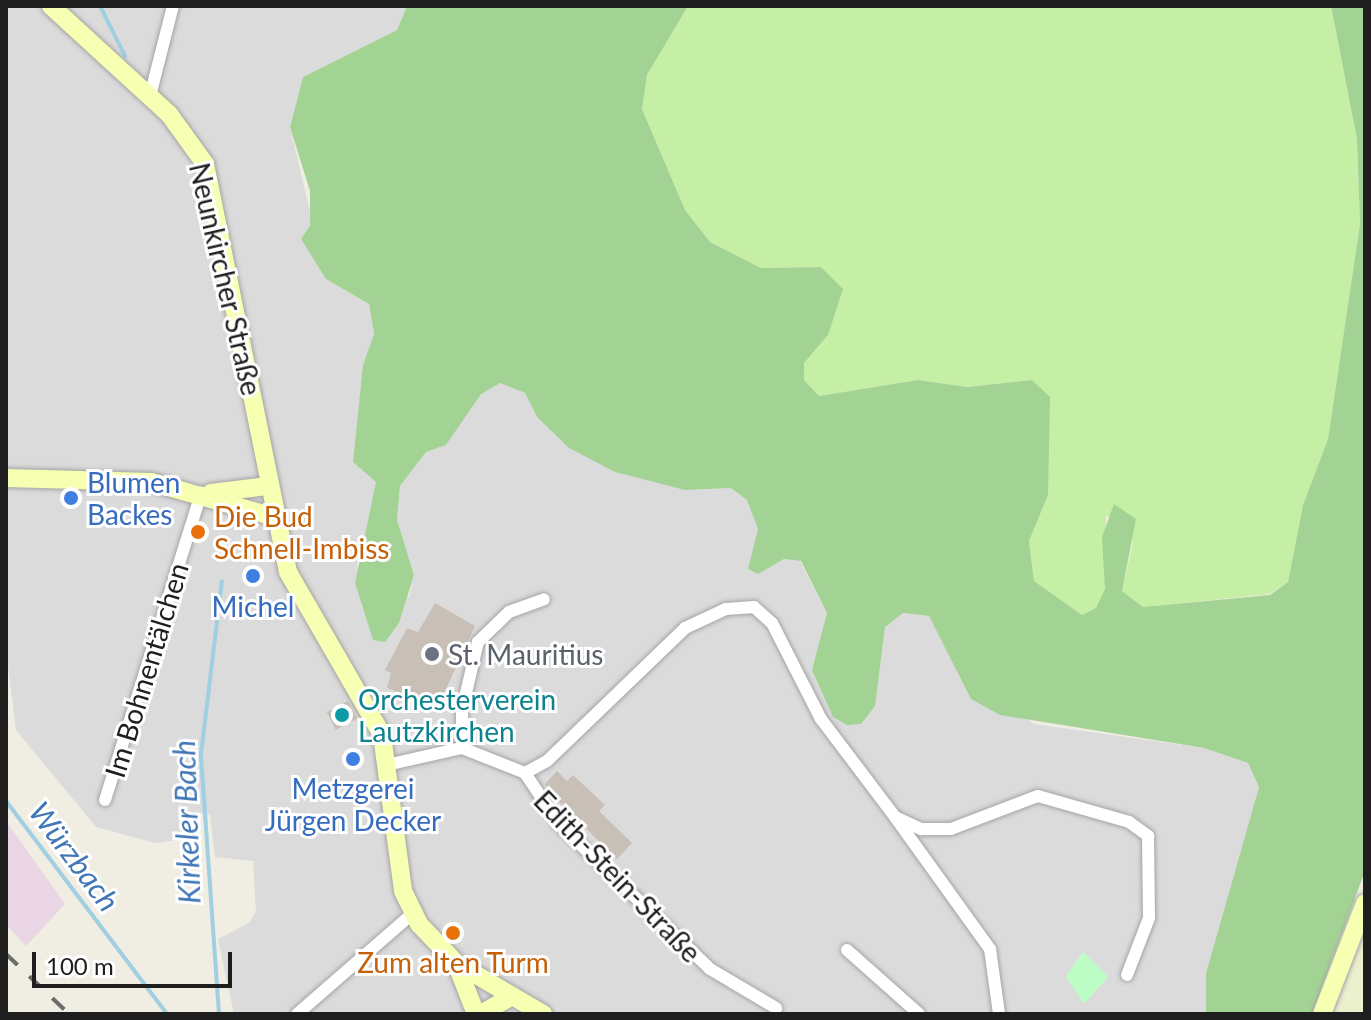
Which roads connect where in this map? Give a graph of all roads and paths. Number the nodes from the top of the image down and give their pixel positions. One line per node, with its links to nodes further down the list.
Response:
1 (51, 6): 3 (main road, Neunkircher Straße)
2 (173, 6): 3 (street)
3 (150, 96): 5 (main road, Neunkircher Straße)
4 (6, 478): 6 (main road)
5 (267, 486): 6 (main road); 7 (main road, Neunkircher Straße)
6 (201, 493): 7 (main road); 12 (street, Im Bohnentälchen)
7 (271, 516): 10 (main road, Neunkircher Straße)
8 (544, 599): 9 (street)
9 (462, 748): 10 (street); 11 (street, Edith-Stein-Straße)
10 (391, 764): 15 (main road, Neunkircher Straße)
11 (525, 773): 13 (street); 20 (street, Edith-Stein-Straße)
12 (105, 800)
13 (895, 817): 18 (street); 25 (street)
14 (1365, 903): 26 (main road)
15 (412, 914): 17 (main road); 21 (street)
16 (847, 950): 24 (street)
17 (456, 963): 19 (main road); 22 (main road)
18 (1127, 975)
19 (512, 996): 22 (main road); 23 (main road)
20 (776, 1008)
21 (297, 1014)
22 (479, 1014)
23 (543, 1014)
24 (919, 1014)
25 (999, 1014)
26 (1322, 1014)

